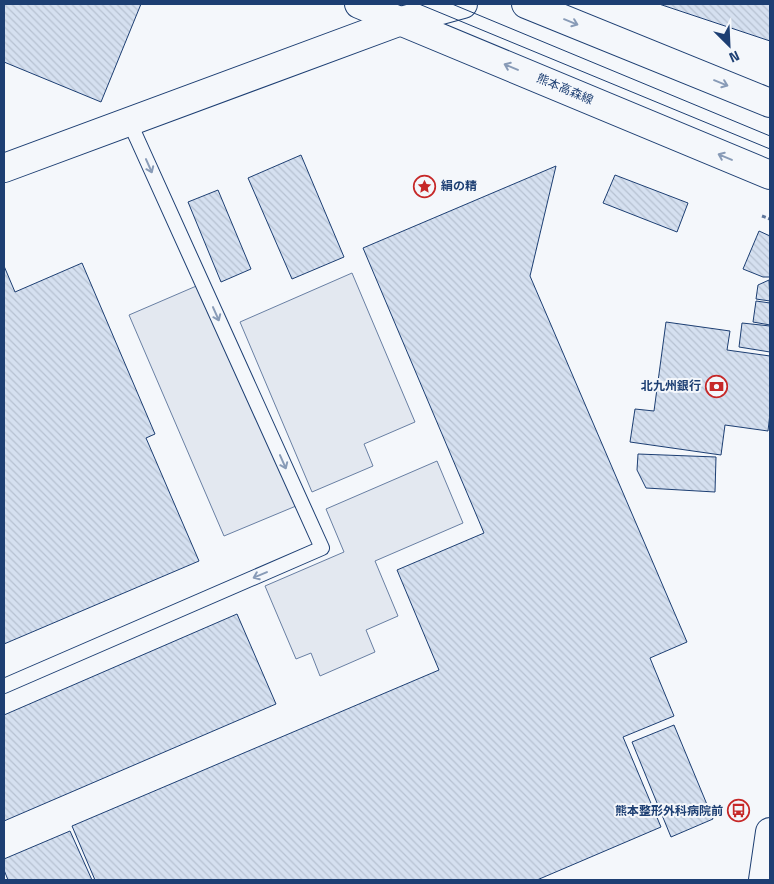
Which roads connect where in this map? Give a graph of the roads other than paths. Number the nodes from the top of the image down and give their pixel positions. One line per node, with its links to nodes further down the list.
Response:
1 (359, 4): 4 (main road, 熊本高森線)
2 (463, 4): 4 (main road)
3 (526, 4): 5 (main road, one-way to 5)
4 (401, 21): 6 (main road); 8 (main road, 熊本高森線, one-way to 4)
5 (770, 103)
6 (129, 121): 7 (main road); 9 (lane, one-way to 9)
7 (4, 168)
8 (770, 175)
9 (4, 686)
10 (770, 832): 11 (main road)
11 (763, 880)

